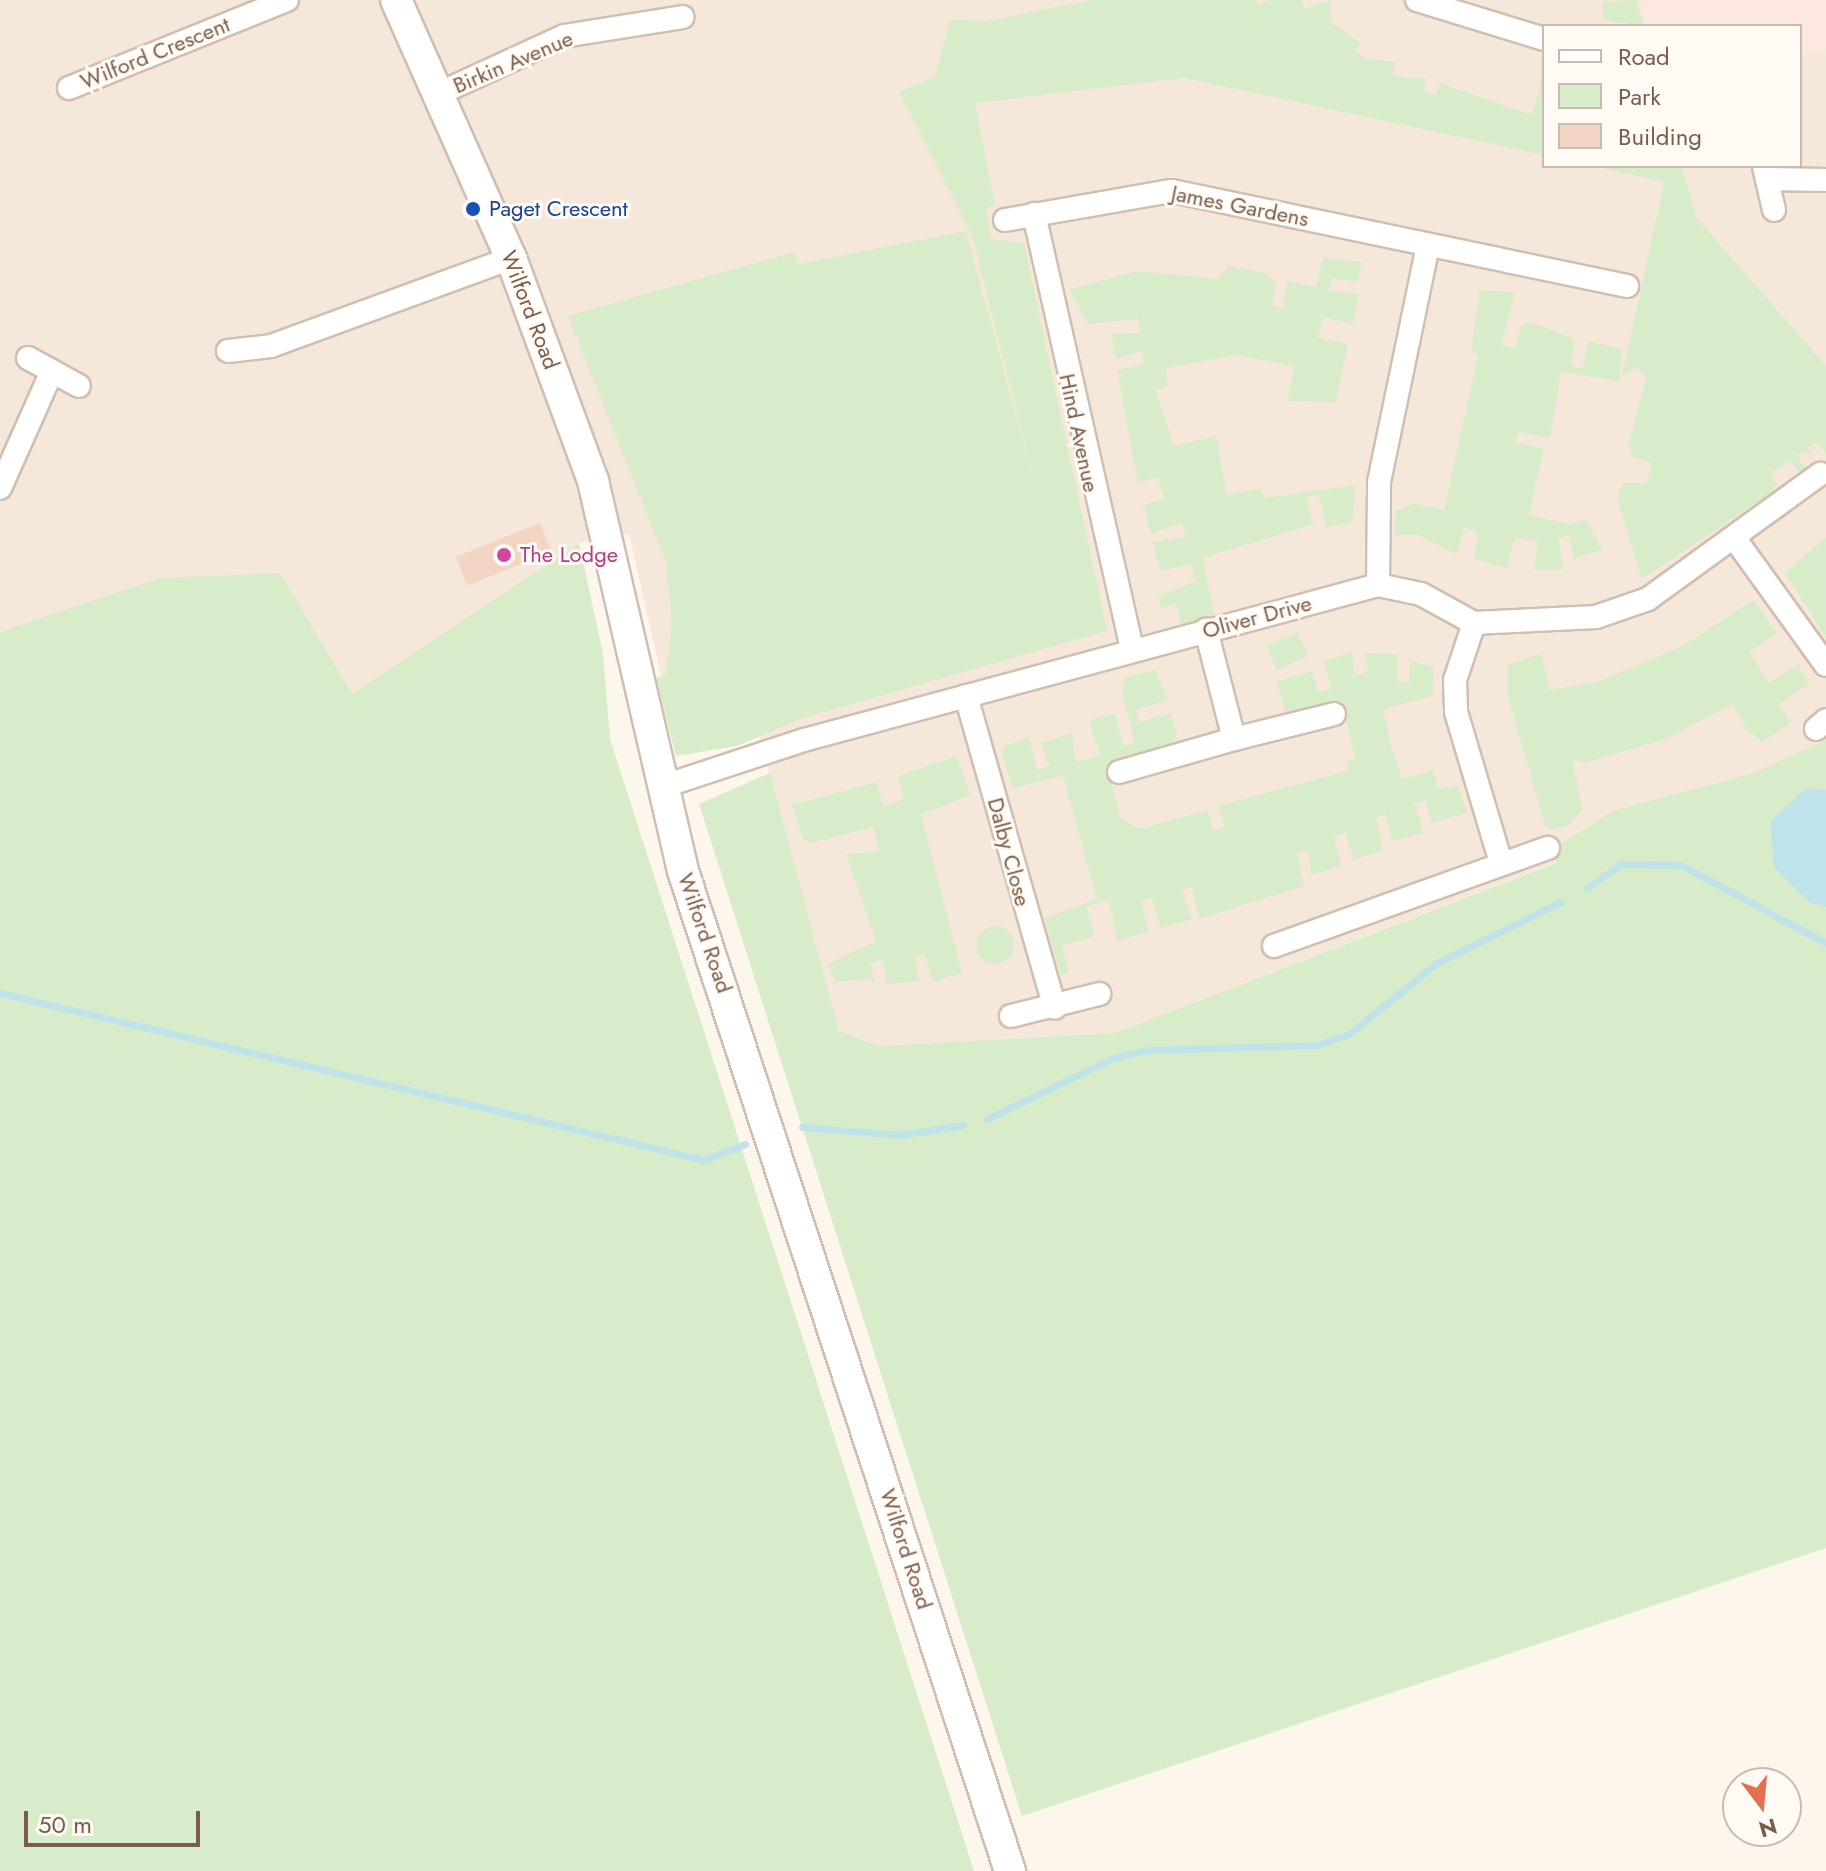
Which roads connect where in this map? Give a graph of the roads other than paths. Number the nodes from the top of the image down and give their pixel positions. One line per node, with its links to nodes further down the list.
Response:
1 (287, 0): 6 (street, Wilford Crescent)
2 (396, 0): 7 (main road, Wilford Road)
3 (1417, 0): 5 (street)
4 (682, 17): 7 (street, Birkin Avenue)
5 (1542, 38)
6 (69, 88)
7 (438, 94): 14 (main road, Wilford Road)
8 (1766, 173): 9 (street); 10 (street)
9 (1826, 180)
10 (1774, 210)
11 (1034, 214): 12 (street, James Gardens); 13 (street, James Gardens); 26 (street, Hind Avenue)
12 (1005, 220)
13 (1428, 245): 15 (street, James Gardens); 23 (street)
14 (511, 258): 16 (street); 32 (main road, Wilford Road)
15 (1627, 286)
16 (228, 351)
17 (28, 358): 18 (street)
18 (52, 371): 19 (street); 21 (street)
19 (79, 386)
20 (1820, 474): 22 (street)
21 (0, 488)
22 (1735, 539): 24 (street); 27 (street)
23 (1378, 585): 24 (street, Oliver Drive); 25 (street, Oliver Drive)
24 (1474, 623): 34 (street)
25 (1206, 630): 26 (street, Oliver Drive); 30 (street)
26 (1132, 650): 28 (street, Oliver Drive)
27 (1826, 665)
28 (966, 696): 32 (street, Oliver Drive); 37 (street, Dalby Close)
29 (1334, 714): 30 (street)
30 (1234, 739): 31 (street)
31 (1119, 772)
32 (661, 787): 39 (main road, Wilford Road)
33 (1548, 848): 34 (street)
34 (1501, 863): 35 (street)
35 (1274, 946)
36 (1099, 994): 37 (street)
37 (1055, 1008): 38 (street)
38 (1011, 1016)
39 (1010, 1871)

